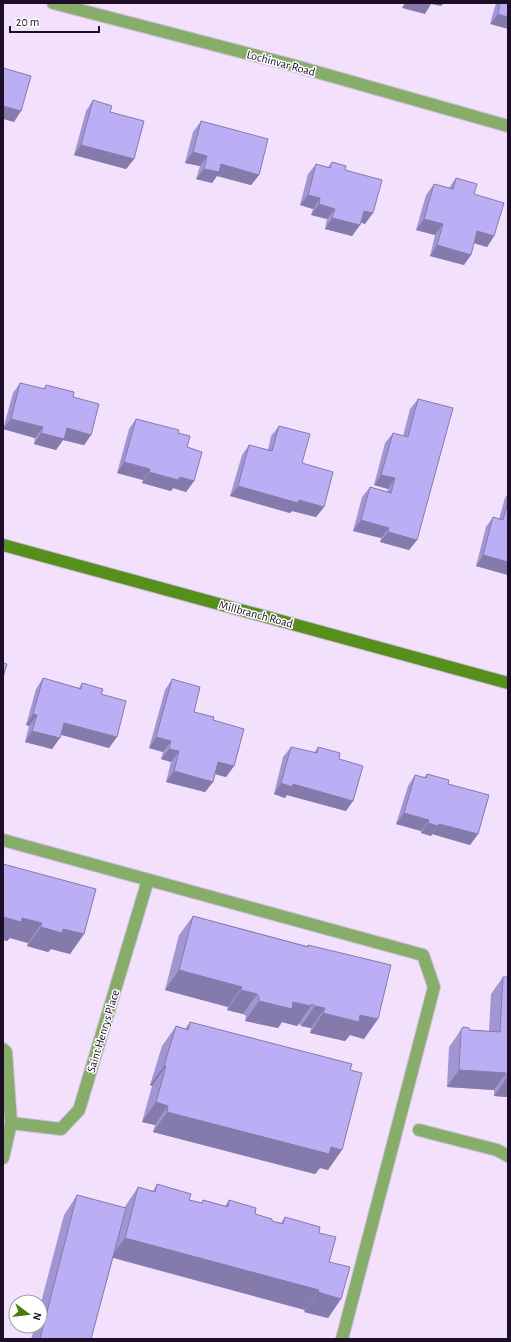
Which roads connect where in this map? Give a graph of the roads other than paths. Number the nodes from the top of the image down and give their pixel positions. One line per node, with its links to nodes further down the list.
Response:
1 (53, 3): 2 (street, Lochinvar Road)
2 (508, 126)
3 (3, 545): 4 (main road, Millbranch Road)
4 (508, 683)
5 (3, 840): 6 (street)
6 (148, 880): 8 (street, Saint Henrys Place); 12 (street)
7 (3, 1049): 8 (street)
8 (11, 1123): 11 (street)
9 (419, 1130): 10 (street)
10 (508, 1156)
11 (3, 1158)
12 (342, 1339)

